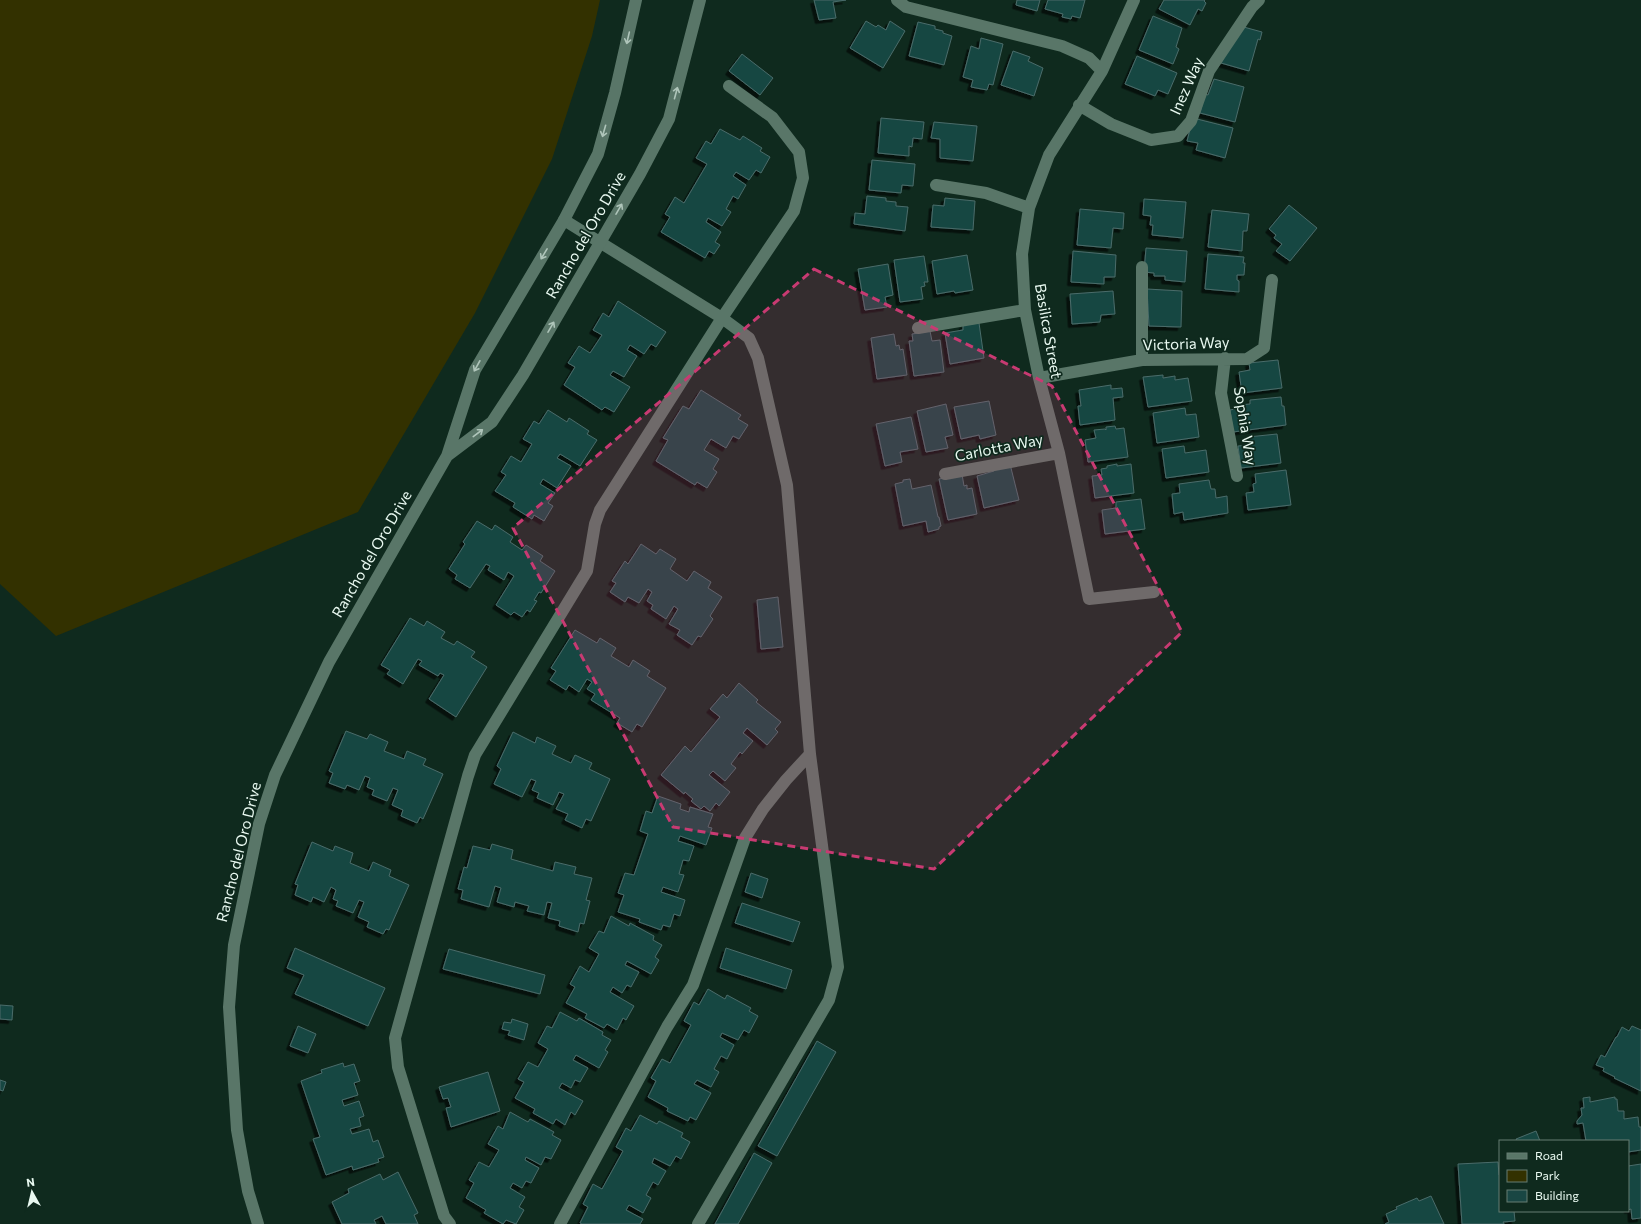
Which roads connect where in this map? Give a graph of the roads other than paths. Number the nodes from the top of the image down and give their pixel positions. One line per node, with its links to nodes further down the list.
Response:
1 (636, 0): 11 (street, Rancho del Oro Drive, one-way to 11)
2 (700, 0): 12 (street, Rancho del Oro Drive, one-way to 2)
3 (897, 0): 6 (street)
4 (1134, 0): 6 (street, Basilica Street)
5 (1259, 0): 8 (street, Inez Way)
6 (1102, 71): 8 (street, Basilica Street)
7 (729, 86): 16 (street)
8 (1079, 105): 10 (street, Basilica Street)
9 (936, 185): 10 (street)
10 (1029, 208): 15 (street, Basilica Street)
11 (564, 220): 12 (street); 22 (street, Rancho del Oro Drive, one-way to 22)
12 (600, 243): 16 (street); 22 (street, Rancho del Oro Drive, one-way to 12)
13 (1142, 267): 19 (street)
14 (1272, 280): 18 (street, Victoria Way)
15 (1025, 310): 17 (street); 20 (street, Basilica Street)
16 (722, 318): 26 (street); 28 (street)
17 (918, 328)
18 (1225, 358): 19 (street, Victoria Way); 24 (street, Sophia Way)
19 (1142, 360): 20 (street, Victoria Way)
20 (1039, 378): 21 (street, Basilica Street)
21 (1059, 453): 23 (street, Carlotta Way); 25 (street, Basilica Street)
22 (447, 456): 27 (street, Rancho del Oro Drive)
23 (945, 474)
24 (1237, 476)
25 (1154, 592)
26 (810, 754): 29 (street); 30 (street)
27 (258, 1224)
28 (450, 1224)
29 (560, 1224)
30 (698, 1224)

